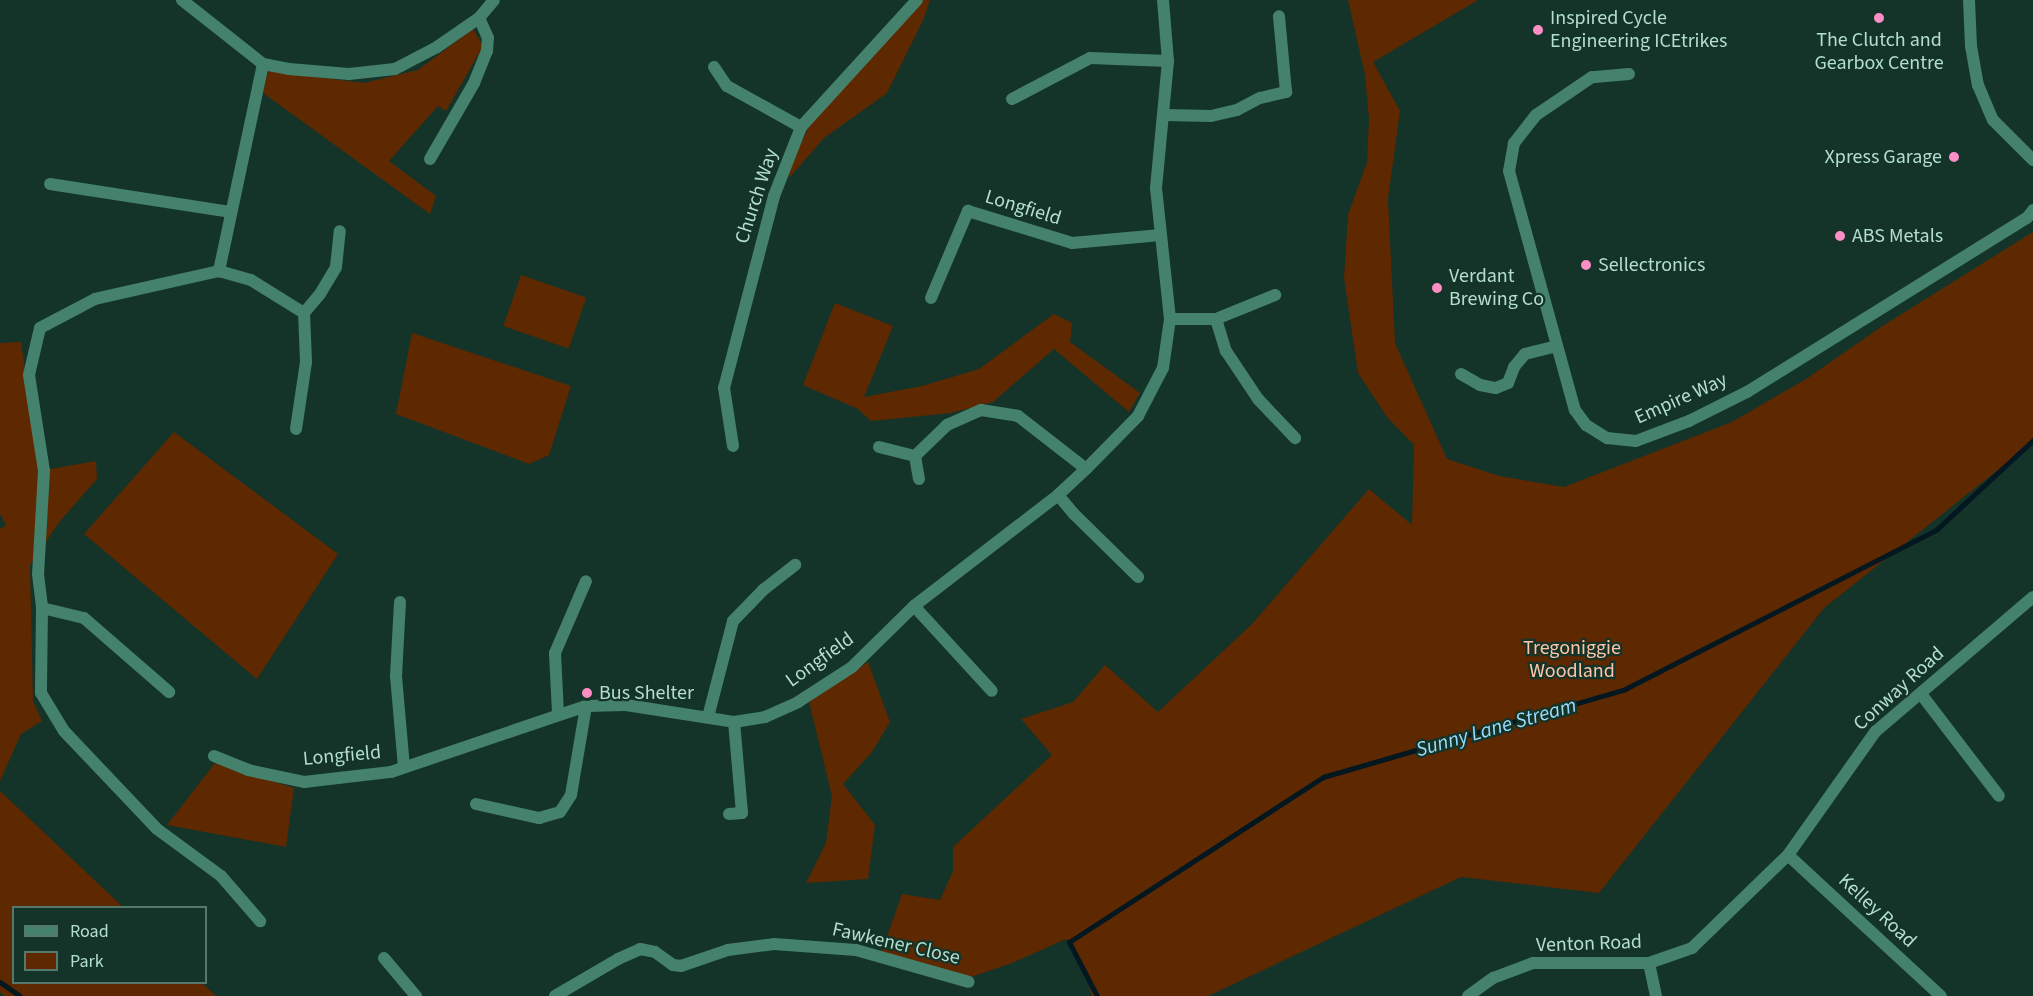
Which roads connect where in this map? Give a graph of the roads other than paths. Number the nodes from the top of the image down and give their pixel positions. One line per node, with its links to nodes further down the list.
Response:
1 (182, 0): 9 (street)
2 (494, 0): 7 (street)
3 (917, 0): 14 (street, Church Way)
4 (1163, 0): 8 (street, Longfield)
5 (1969, 0): 16 (street)
6 (1279, 16): 13 (street)
7 (478, 18): 9 (street); 15 (street)
8 (1168, 61): 12 (street); 13 (street, Longfield)
9 (263, 64): 19 (street)
10 (714, 67): 14 (street)
11 (1629, 74): 28 (street, Empire Way)
12 (1012, 99)
13 (1165, 115): 21 (street, Longfield)
14 (801, 127): 32 (street, Church Way)
15 (430, 159)
16 (2033, 160)
17 (50, 184): 19 (street)
18 (2033, 210): 28 (street, Empire Way)
19 (230, 212): 22 (street)
20 (340, 231): 25 (street)
21 (1161, 235): 24 (street, Longfield); 26 (street, Longfield)
22 (219, 271): 25 (street); 44 (street)
23 (1275, 295): 27 (street)
24 (931, 298)
25 (304, 313): 30 (street)
26 (1170, 319): 27 (street); 35 (street, Longfield)
27 (1216, 319): 31 (street)
28 (1557, 346): 29 (street)
29 (1461, 374)
30 (296, 429)
31 (1295, 438)
32 (733, 446)
33 (879, 447): 34 (street)
34 (915, 456): 35 (street); 36 (street)
35 (1086, 469): 37 (street, Longfield)
36 (919, 479)
37 (1058, 495): 39 (street); 43 (street, Longfield)
38 (795, 565): 50 (street)
39 (1138, 577)
40 (586, 581): 49 (street)
41 (2033, 597): 47 (street, Conway Road)
42 (400, 602): 53 (street, Longfield)
43 (914, 606): 45 (street); 51 (street, Longfield)
44 (42, 608): 46 (street); 58 (street)
45 (992, 691)
46 (169, 692)
47 (1921, 694): 54 (street); 57 (street, Conway Road)
48 (586, 706): 49 (street, Longfield); 50 (street, Longfield); 55 (street)
49 (558, 713): 53 (street, Longfield)
50 (708, 717): 51 (street, Longfield)
51 (734, 722): 56 (street)
52 (214, 756): 53 (street, Longfield)
53 (404, 767)
54 (2000, 796)
55 (476, 804)
56 (729, 814)
57 (1788, 855): 60 (street, Venton Road); 66 (street, Kelley Road)
58 (260, 921)
59 (384, 958): 62 (street)
60 (1649, 963): 64 (street, Venton Road); 65 (street)
61 (969, 982): 63 (street, Fawkener Close)
62 (416, 996)
63 (555, 996)
64 (1468, 996)
65 (1656, 996)
66 (1941, 996)

